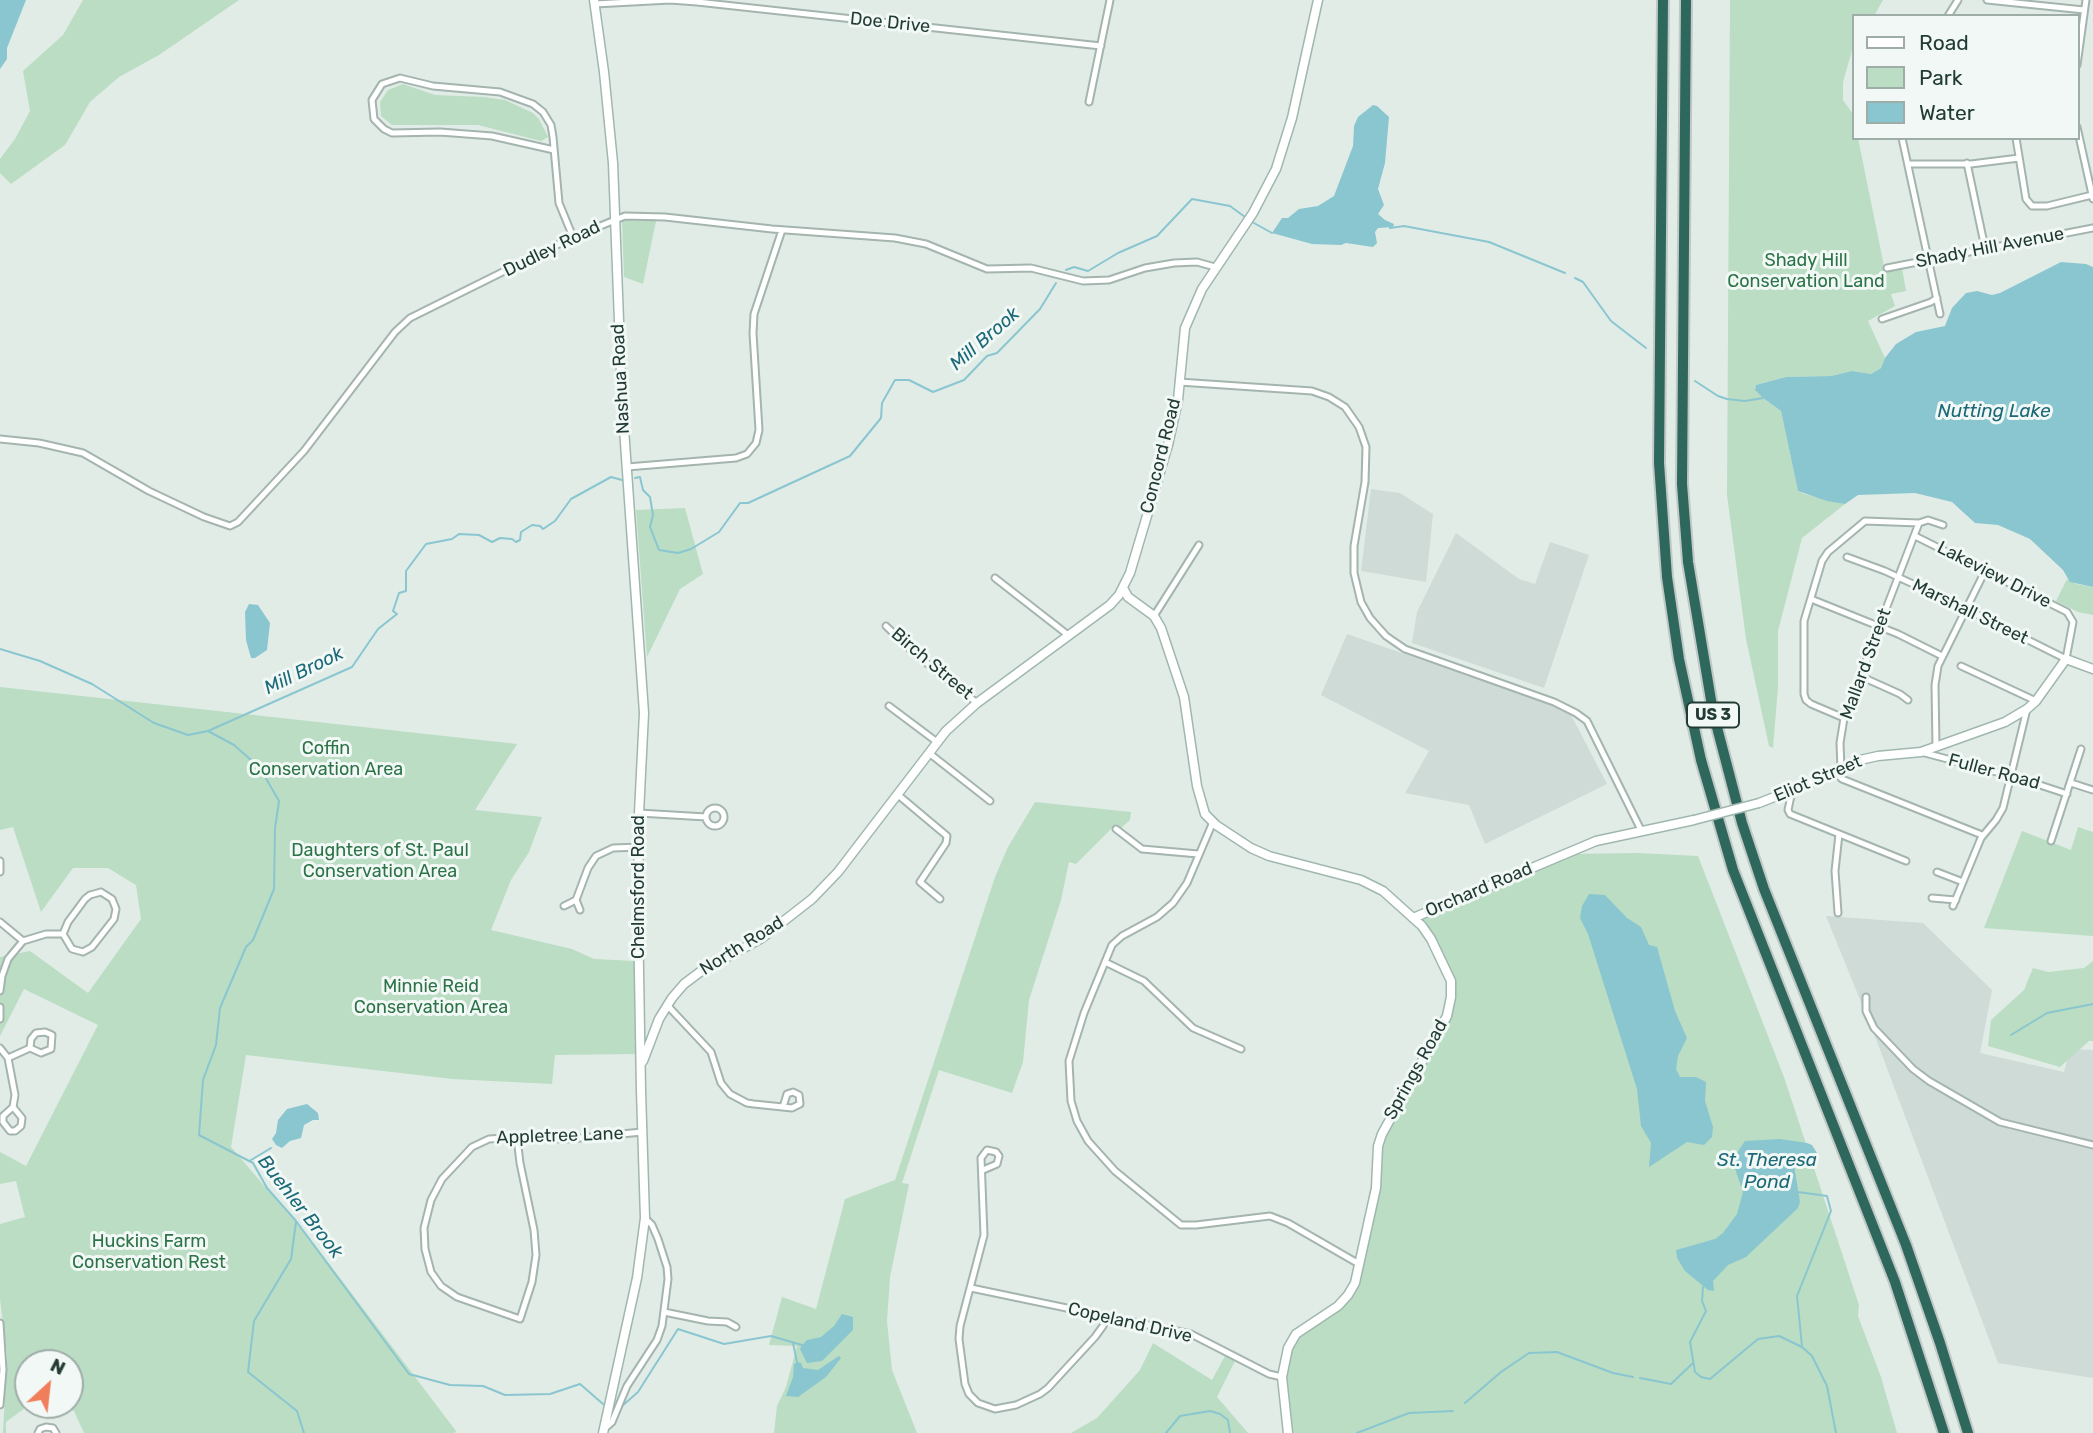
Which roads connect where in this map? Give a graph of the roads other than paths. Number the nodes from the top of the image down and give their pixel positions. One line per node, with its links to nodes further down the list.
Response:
1 (1110, 0): 9 (street)
2 (1318, 0): 26 (main road, Concord Road)
3 (1663, 0): 133 (highway, US 3)
4 (1686, 0): 134 (highway, US 3)
5 (1987, 0): 8 (street)
6 (2086, 0): 8 (street)
7 (594, 2): 9 (street, Doe Drive); 20 (main road, Nashua Road)
8 (2084, 10): 10 (street)
9 (1101, 46): 11 (street)
10 (2079, 49)
11 (1089, 102)
12 (2079, 136): 19 (street)
13 (1903, 140): 18 (street)
14 (2016, 140): 16 (street)
15 (555, 150): 15 (street); 23 (street)
16 (2019, 158): 17 (street); 19 (street)
17 (1966, 163): 18 (street); 24 (street)
18 (1909, 164): 25 (street)
19 (2093, 197)
20 (615, 219): 22 (street, Dudley Road); 23 (street, Dudley Road); 33 (main road, Nashua Road)
21 (2093, 228): 24 (street, Shady Hill Avenue)
22 (782, 230): 26 (street, Dudley Road); 33 (street)
23 (573, 237): 32 (street, Dudley Road)
24 (1985, 248): 25 (street, Shady Hill Avenue)
25 (1930, 259): 27 (street, Shady Hill Avenue); 28 (street)
26 (1215, 267): 31 (main road, Concord Road)
27 (1887, 268)
28 (1937, 298): 29 (street); 30 (street)
29 (1940, 314)
30 (1882, 319)
31 (1179, 382): 42 (main road, Concord Road); 79 (street)
32 (0, 439)
33 (627, 467): 66 (main road, Nashua Road)
34 (1919, 523): 35 (street); 36 (street, Mallard Street); 43 (street)
35 (1942, 525)
36 (1915, 536): 39 (street, Lakeview Drive); 40 (street, Mallard Street)
37 (1199, 545): 46 (street)
38 (1847, 557): 40 (street, Marshall Street)
39 (1985, 571): 44 (street); 45 (street, Lakeview Drive)
40 (1899, 577): 44 (street, Marshall Street); 48 (street, Mallard Street)
41 (995, 578): 49 (street)
42 (1123, 588): 46 (main road, Springs Road); 49 (main road, Concord Road)
43 (1811, 599): 48 (street); 60 (street)
44 (1966, 609): 50 (street); 51 (street, Marshall Street)
45 (2071, 616): 51 (street, Eliot Street)
46 (1154, 617): 77 (main road, Springs Road)
47 (886, 626): 57 (street, Birch Street)
48 (1879, 626): 50 (street); 54 (street, Mallard Street)
49 (1068, 635): 57 (main road, Concord Road)
50 (1942, 656): 62 (street)
51 (2066, 659): 53 (main road, Marshall Street); 56 (main road, Eliot Street)
52 (1961, 666): 56 (street)
53 (2093, 669)
54 (1860, 676): 55 (street); 60 (street, Mallard Street)
55 (1908, 700)
56 (2036, 701): 59 (main road, Eliot Street)
57 (977, 703): 61 (main road, Concord Road)
58 (889, 705): 61 (street)
59 (2027, 709): 62 (main road, Eliot Street); 68 (street)
60 (1844, 718): 67 (street, Mallard Street)
61 (937, 742): 65 (main road, Concord Road)
62 (1936, 746): 64 (main road, Eliot Street)
63 (2081, 749): 69 (street)
64 (1921, 752): 67 (main road, Eliot Street); 68 (street, Fuller Road)
65 (929, 753): 72 (main road, Concord Road); 74 (street)
66 (641, 759): 75 (main road, Chelmsford Road)
67 (1838, 770): 71 (main road, Eliot Street); 81 (street)
68 (2011, 776): 73 (street, Fuller Road); 81 (street)
69 (2071, 783): 70 (street); 73 (street)
70 (2093, 790)
71 (1792, 791): 79 (main road, Eliot Street, bridge); 80 (street)
72 (897, 794): 92 (street); 104 (main road, North Road)
73 (2067, 794): 82 (street)
74 (990, 801)
75 (639, 813): 76 (street); 83 (main road, Chelmsford Road)
76 (706, 817)
77 (1213, 822): 84 (street); 97 (main road, Springs Road)
78 (1116, 830): 84 (street)
79 (1642, 832): 87 (main road, Eliot Street)
80 (1839, 834): 86 (street); 96 (street)
81 (1982, 835): 90 (street)
82 (2051, 841)
83 (639, 847): 93 (street); 106 (main road, Chelmsford Road)
84 (1198, 854): 101 (street)
85 (0, 861): 88 (street)
86 (1906, 861)
87 (1544, 862): 97 (main road, Orchard Road)
88 (0, 872)
89 (1937, 872): 90 (street)
90 (1963, 882): 91 (street)
91 (1932, 898)
92 (940, 899)
93 (576, 900): 94 (street); 95 (street)
94 (564, 906)
95 (580, 910)
96 (1838, 913)
97 (1413, 918): 121 (main road, Springs Road)
98 (0, 922): 100 (street)
99 (63, 934): 99 (street); 100 (street)
100 (23, 941): 102 (street)
101 (1105, 961): 111 (street); 121 (street)
102 (0, 991)
103 (1866, 997): 118 (street)
104 (667, 1005): 108 (main road, North Road); 115 (street)
105 (0, 1007): 107 (street)
106 (640, 1016): 108 (main road); 113 (main road)
107 (0, 1019)
108 (659, 1019): 113 (main road, North Road)
109 (0, 1048): 112 (street)
110 (30, 1048): 110 (street); 112 (street)
111 (1241, 1049)
112 (8, 1058): 114 (street)
113 (640, 1066): 116 (main road)
114 (13, 1107): 114 (street)
115 (783, 1107)
116 (642, 1132): 117 (street, Appletree Lane); 120 (main road)
117 (517, 1138): 117 (street, Appletree Lane)
118 (2093, 1145)
119 (983, 1170): 122 (street)
120 (645, 1218): 123 (street); 129 (main road)
121 (1359, 1264): 127 (main road, Springs Road)
122 (971, 1288): 124 (street, Copeland Drive); 124 (street)
123 (664, 1312): 126 (street); 129 (street)
124 (1105, 1317): 127 (street, Copeland Drive)
125 (0, 1323): 128 (street)
126 (736, 1327)
127 (1282, 1377): 132 (main road, Springs Road)
128 (0, 1405)
129 (604, 1431)
130 (38, 1433): 131 (street)
131 (56, 1433)
132 (1288, 1433)
133 (1944, 1433)
134 (1968, 1433)

